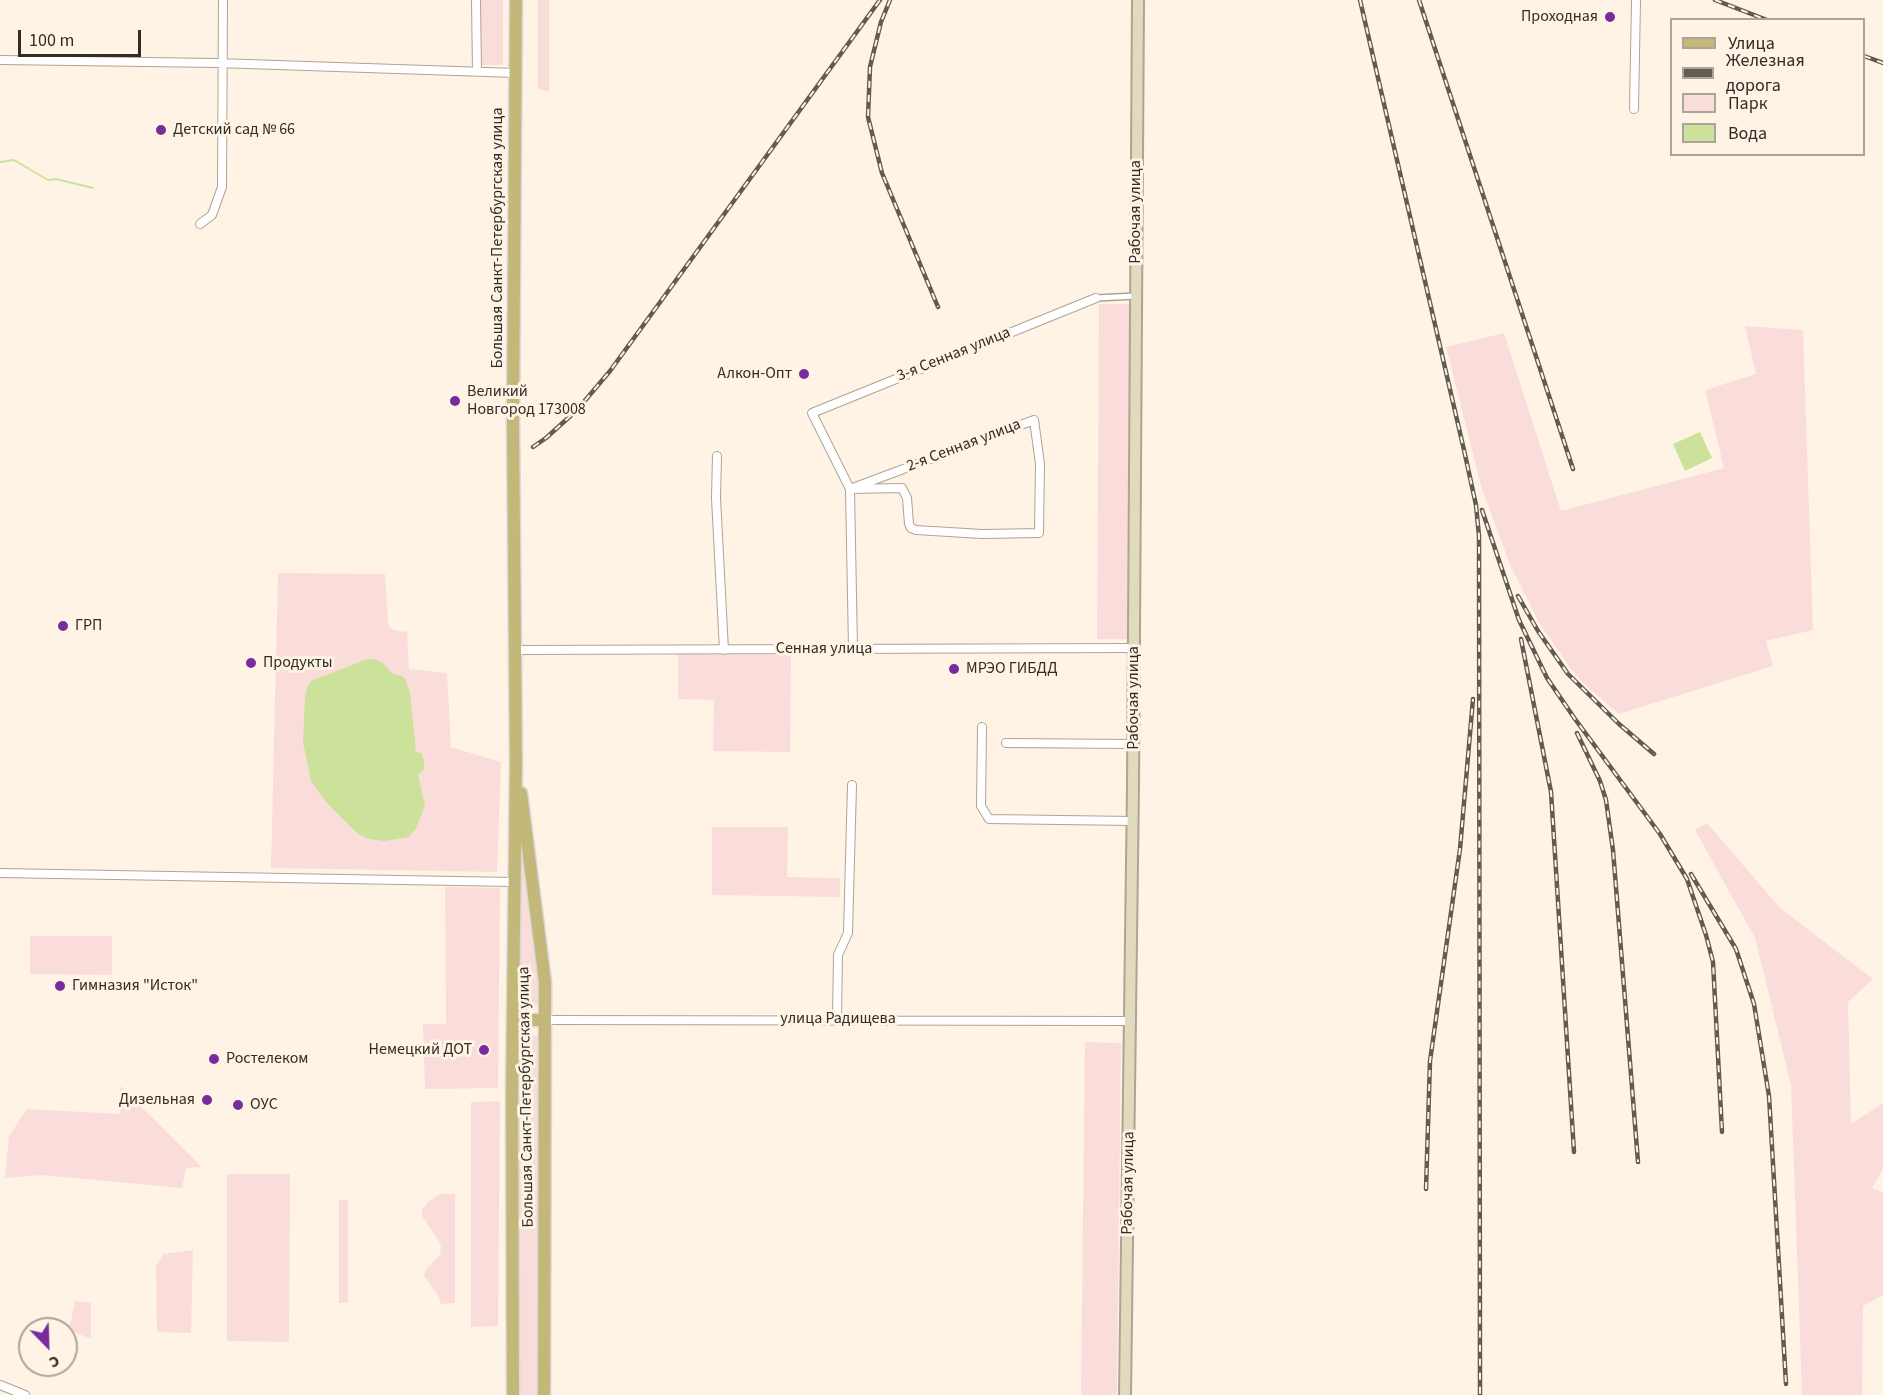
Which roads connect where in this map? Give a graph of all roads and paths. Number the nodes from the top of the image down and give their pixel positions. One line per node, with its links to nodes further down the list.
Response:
1 (223, 0): 7 (street)
2 (476, 0): 8 (street)
3 (516, 0): 9 (main road, Большая Санкт-Петербургская улица)
4 (1138, 0): 12 (main road, Рабочая улица)
5 (1636, 0): 10 (street)
6 (0, 60): 7 (street)
7 (223, 64): 8 (street); 11 (street)
8 (477, 71): 9 (street)
9 (516, 73): 18 (main road, Большая Санкт-Петербургская улица)
10 (1634, 109)
11 (200, 224)
12 (1136, 296): 13 (street); 16 (main road, Рабочая улица)
13 (1096, 298): 15 (street, 3-я Сенная улица)
14 (717, 456): 19 (street)
15 (850, 489): 15 (street, 2-я Сенная улица); 17 (street)
16 (1134, 648): 17 (street, Сенная улица); 22 (main road, Рабочая улица)
17 (853, 649): 19 (street, Сенная улица)
18 (514, 650): 19 (street, Сенная улица); 23 (main road, Большая Санкт-Петербургская улица)
19 (724, 650)
20 (981, 727): 25 (street)
21 (1006, 743): 22 (street)
22 (1133, 744): 25 (main road, Рабочая улица)
23 (516, 765): 27 (main road, Большая Санкт-Петербургская улица); 30 (main road, Большая Санкт-Петербургская улица)
24 (852, 785): 28 (street)
25 (1133, 821): 31 (main road, Рабочая улица)
26 (0, 873): 27 (street)
27 (514, 882): 29 (main road, Большая Санкт-Петербургская улица)
28 (837, 1019): 30 (street, улица Радищева); 31 (street, улица Радищева)
29 (513, 1020): 30 (main road); 34 (main road, Большая Санкт-Петербургская улица)
30 (544, 1020): 35 (main road, Большая Санкт-Петербургская улица)
31 (1131, 1021): 36 (main road, Рабочая улица)
32 (0, 1384): 33 (street)
33 (25, 1395)
34 (513, 1395)
35 (544, 1395)
36 (1125, 1395)

